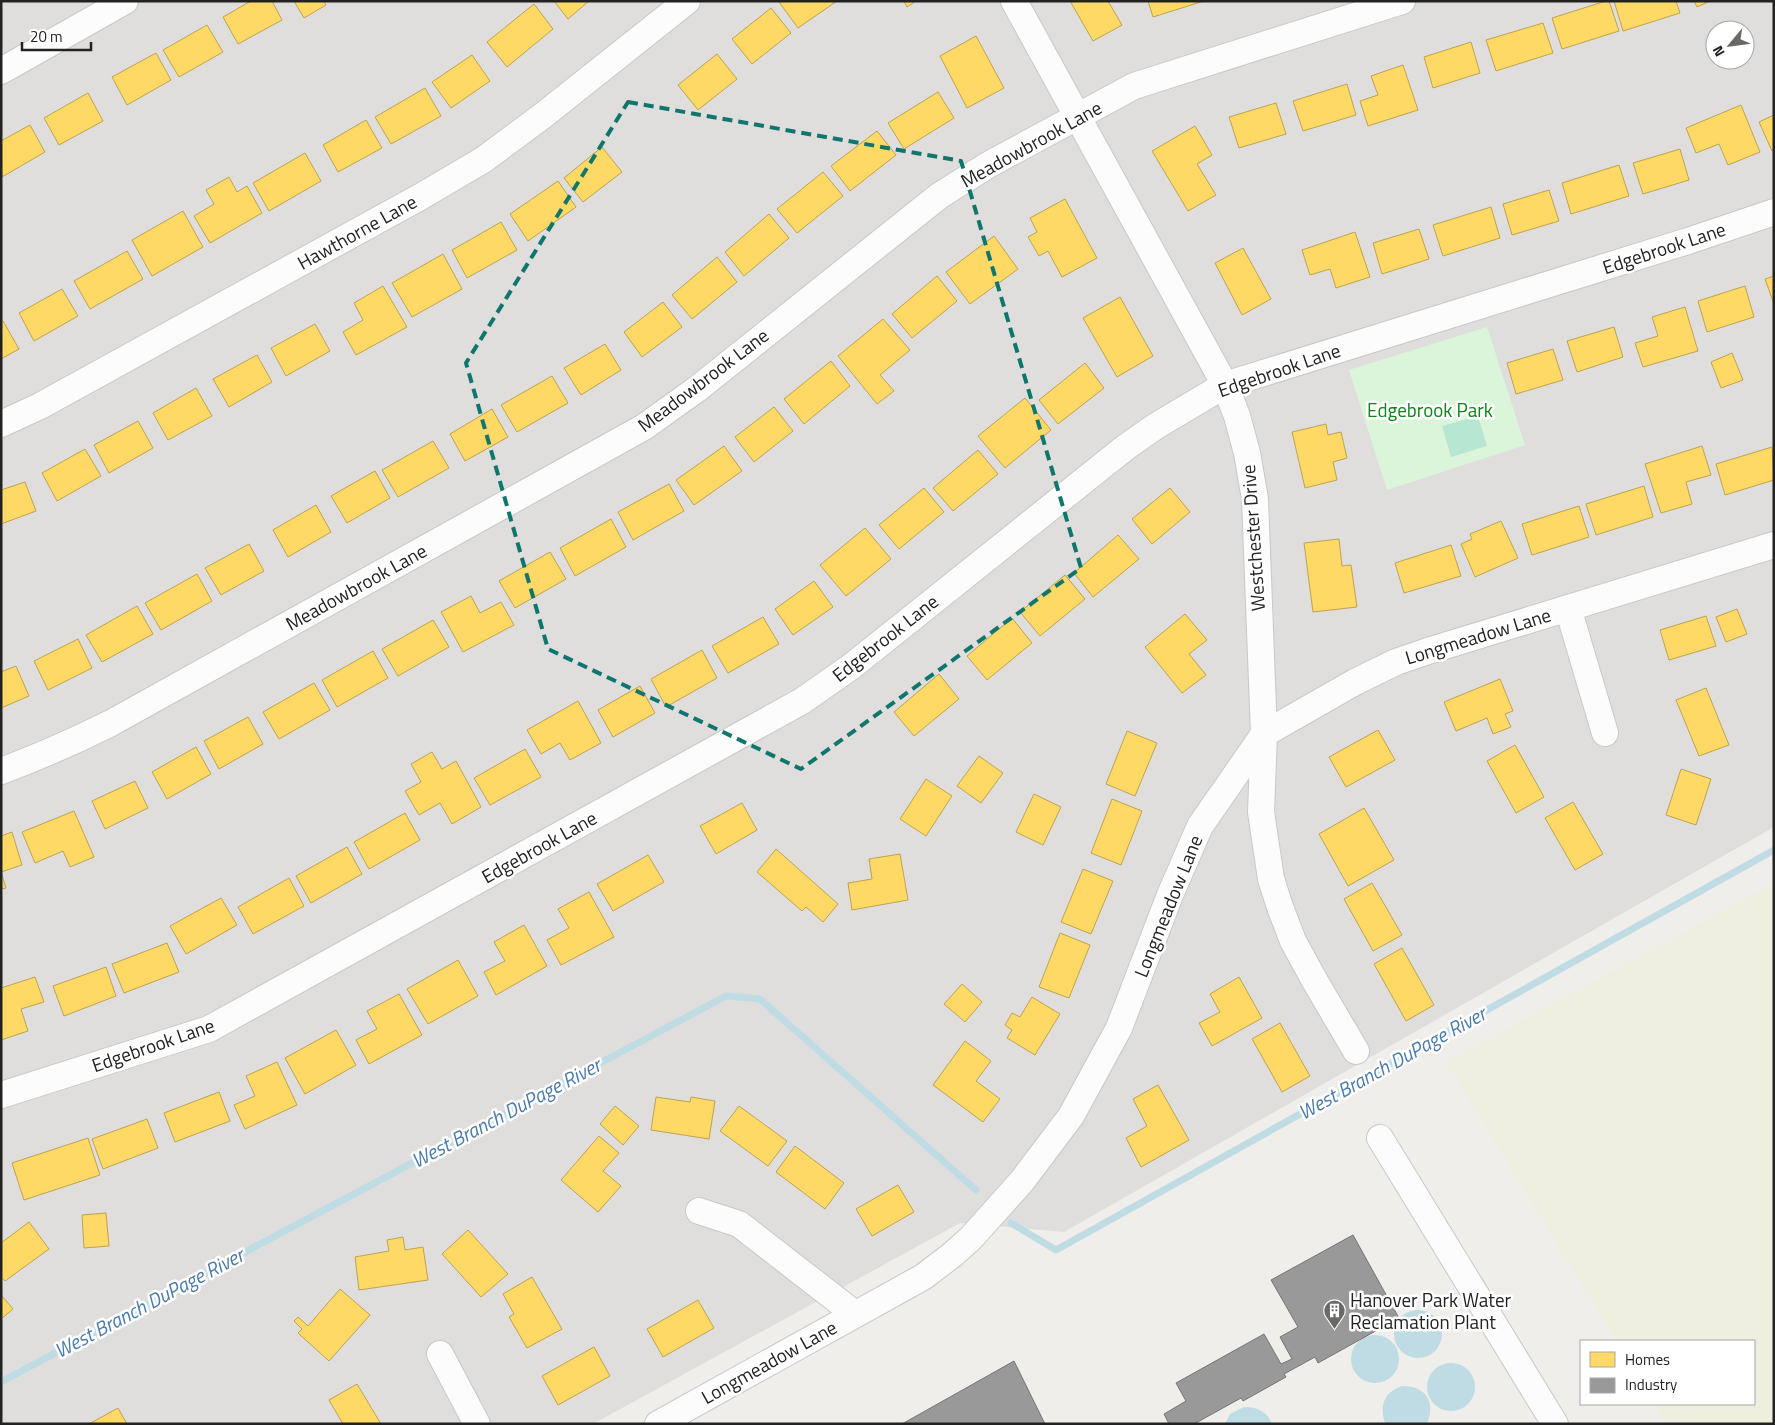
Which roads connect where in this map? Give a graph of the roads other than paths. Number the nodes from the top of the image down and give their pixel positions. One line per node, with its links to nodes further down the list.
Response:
1 (125, 1): 5 (street)
2 (686, 1): 9 (street, Hawthorne Lane)
3 (1014, 1): 6 (street, Westchester Drive)
4 (1402, 1): 6 (street, Meadowbrook Lane)
5 (1, 71)
6 (1077, 116): 8 (street, Westchester Drive); 14 (street, Meadowbrook Lane)
7 (1774, 212): 8 (street, Edgebrook Lane)
8 (1225, 385): 13 (street, Westchester Drive); 16 (street, Edgebrook Lane)
9 (1, 424)
10 (1774, 545): 11 (street, Longmeadow Lane)
11 (1568, 608): 12 (street, Longmeadow Lane); 13 (street, Longmeadow Lane)
12 (1605, 733)
13 (1264, 734): 15 (street, Westchester Drive); 19 (street, Longmeadow Lane)
14 (1, 771)
15 (1356, 1051)
16 (1, 1095)
17 (1380, 1138): 23 (street)
18 (699, 1210): 19 (street, Longmeadow Lane)
19 (855, 1314): 22 (street, Longmeadow Lane)
20 (440, 1354): 21 (street)
21 (477, 1424)
22 (658, 1424)
23 (1555, 1424)

